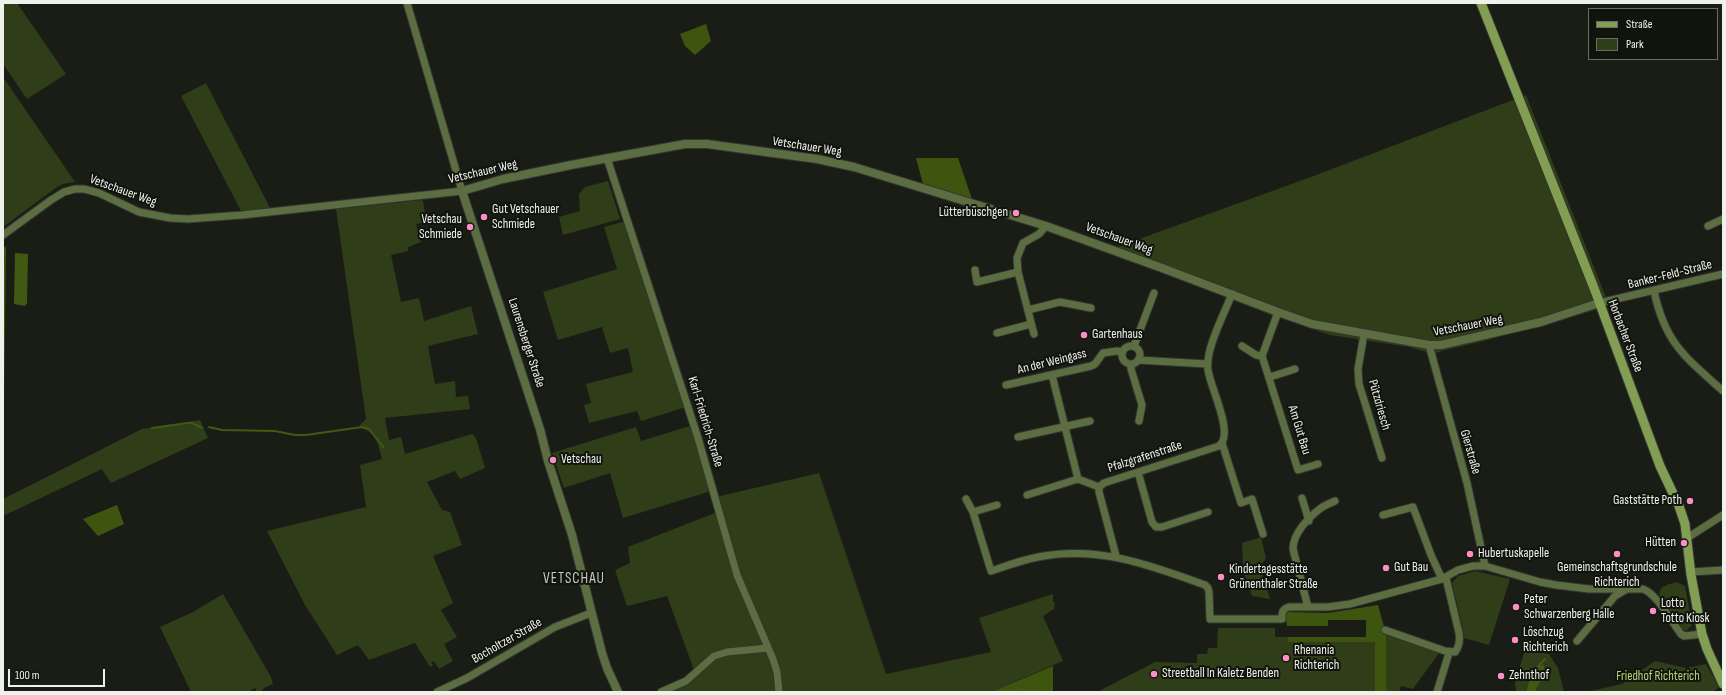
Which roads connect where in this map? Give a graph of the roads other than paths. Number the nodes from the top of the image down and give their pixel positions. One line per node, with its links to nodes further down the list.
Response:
1 (406, 3): 4 (street, Laurensberger Straße)
2 (1481, 3): 15 (main road, Horbacher Straße)
3 (607, 158): 4 (street, Vetschauer Weg); 6 (street, Vetschauer Weg); 69 (street, Karl-Friedrich-Straße)
4 (462, 191): 8 (street, Vetschauer Weg); 65 (street, Laurensberger Straße)
5 (1723, 219): 7 (street)
6 (1046, 226): 10 (street); 14 (street, Vetschauer Weg)
7 (1708, 226)
8 (3, 235)
9 (974, 270): 10 (street)
10 (1018, 272): 17 (street)
11 (1723, 274): 12 (street, Banker-Feld-Straße)
12 (1654, 291): 15 (street, Banker-Feld-Straße); 35 (street)
13 (1154, 293): 24 (street)
14 (1232, 294): 18 (street, Vetschauer Weg); 30 (street)
15 (1599, 303): 23 (street, Vetschauer Weg); 57 (main road, Horbacher Straße)
16 (1091, 308): 17 (street)
17 (1028, 310): 19 (street)
18 (1278, 312): 22 (street, Vetschauer Weg); 27 (street)
19 (1031, 324): 20 (street); 21 (street)
20 (996, 333)
21 (1034, 334)
22 (1364, 334): 23 (street, Vetschauer Weg); 41 (street, Pützdriesch)
23 (1429, 345): 59 (street, Gierstraße)
24 (1134, 346): 26 (street, An der Weingass); 28 (street)
25 (1242, 346): 27 (street)
26 (1122, 352): 29 (street); 32 (street, An der Weingass)
27 (1262, 356): 33 (street, Am Gut Bau)
28 (1138, 360): 29 (street); 30 (street)
29 (1131, 364): 37 (street)
30 (1207, 364): 40 (street)
31 (1295, 368): 33 (street)
32 (1052, 375): 34 (street, An der Weingass); 38 (street)
33 (1270, 377): 42 (street, Am Gut Bau)
34 (1006, 385)
35 (1723, 391)
36 (1090, 421): 38 (street)
37 (1139, 421)
38 (1064, 428): 39 (street); 44 (street)
39 (1018, 437)
40 (1222, 443): 43 (street, Pfalzgrafenstraße); 56 (street)
41 (1382, 458)
42 (1318, 464)
43 (1138, 472): 45 (street, Pfalzgrafenstraße); 52 (street)
44 (1078, 479): 45 (street); 46 (street)
45 (1099, 487): 58 (street, Pfalzgrafenstraße)
46 (1027, 495)
47 (1302, 498): 55 (street)
48 (966, 499): 51 (street)
49 (1336, 501): 55 (street)
50 (997, 505): 51 (street)
51 (973, 512): 58 (street)
52 (1208, 512)
53 (1382, 515): 62 (street)
54 (1723, 515): 57 (street)
55 (1308, 521): 64 (street)
56 (1264, 534)
57 (1687, 538): 61 (main road, Horbacher Straße)
58 (1116, 556): 64 (street)
59 (1485, 566): 62 (street); 63 (street)
60 (1723, 570): 61 (street)
61 (1691, 572): 67 (main road, Horbacher Straße)
62 (1444, 578): 64 (street); 70 (street)
63 (1629, 588): 67 (street); 68 (street)
64 (1308, 607)
65 (591, 613): 72 (street, Bocholtzer Straße); 73 (street, Laurensberger Straße)
66 (1385, 630): 70 (street)
67 (1702, 634): 71 (main road, Horbacher Straße)
68 (1577, 641)
69 (768, 648): 74 (street); 75 (street, Karl-Friedrich-Straße)
70 (1449, 652): 76 (street)
71 (1723, 684)
72 (437, 692)
73 (618, 692)
74 (661, 692)
75 (779, 692)
76 (1437, 692)

